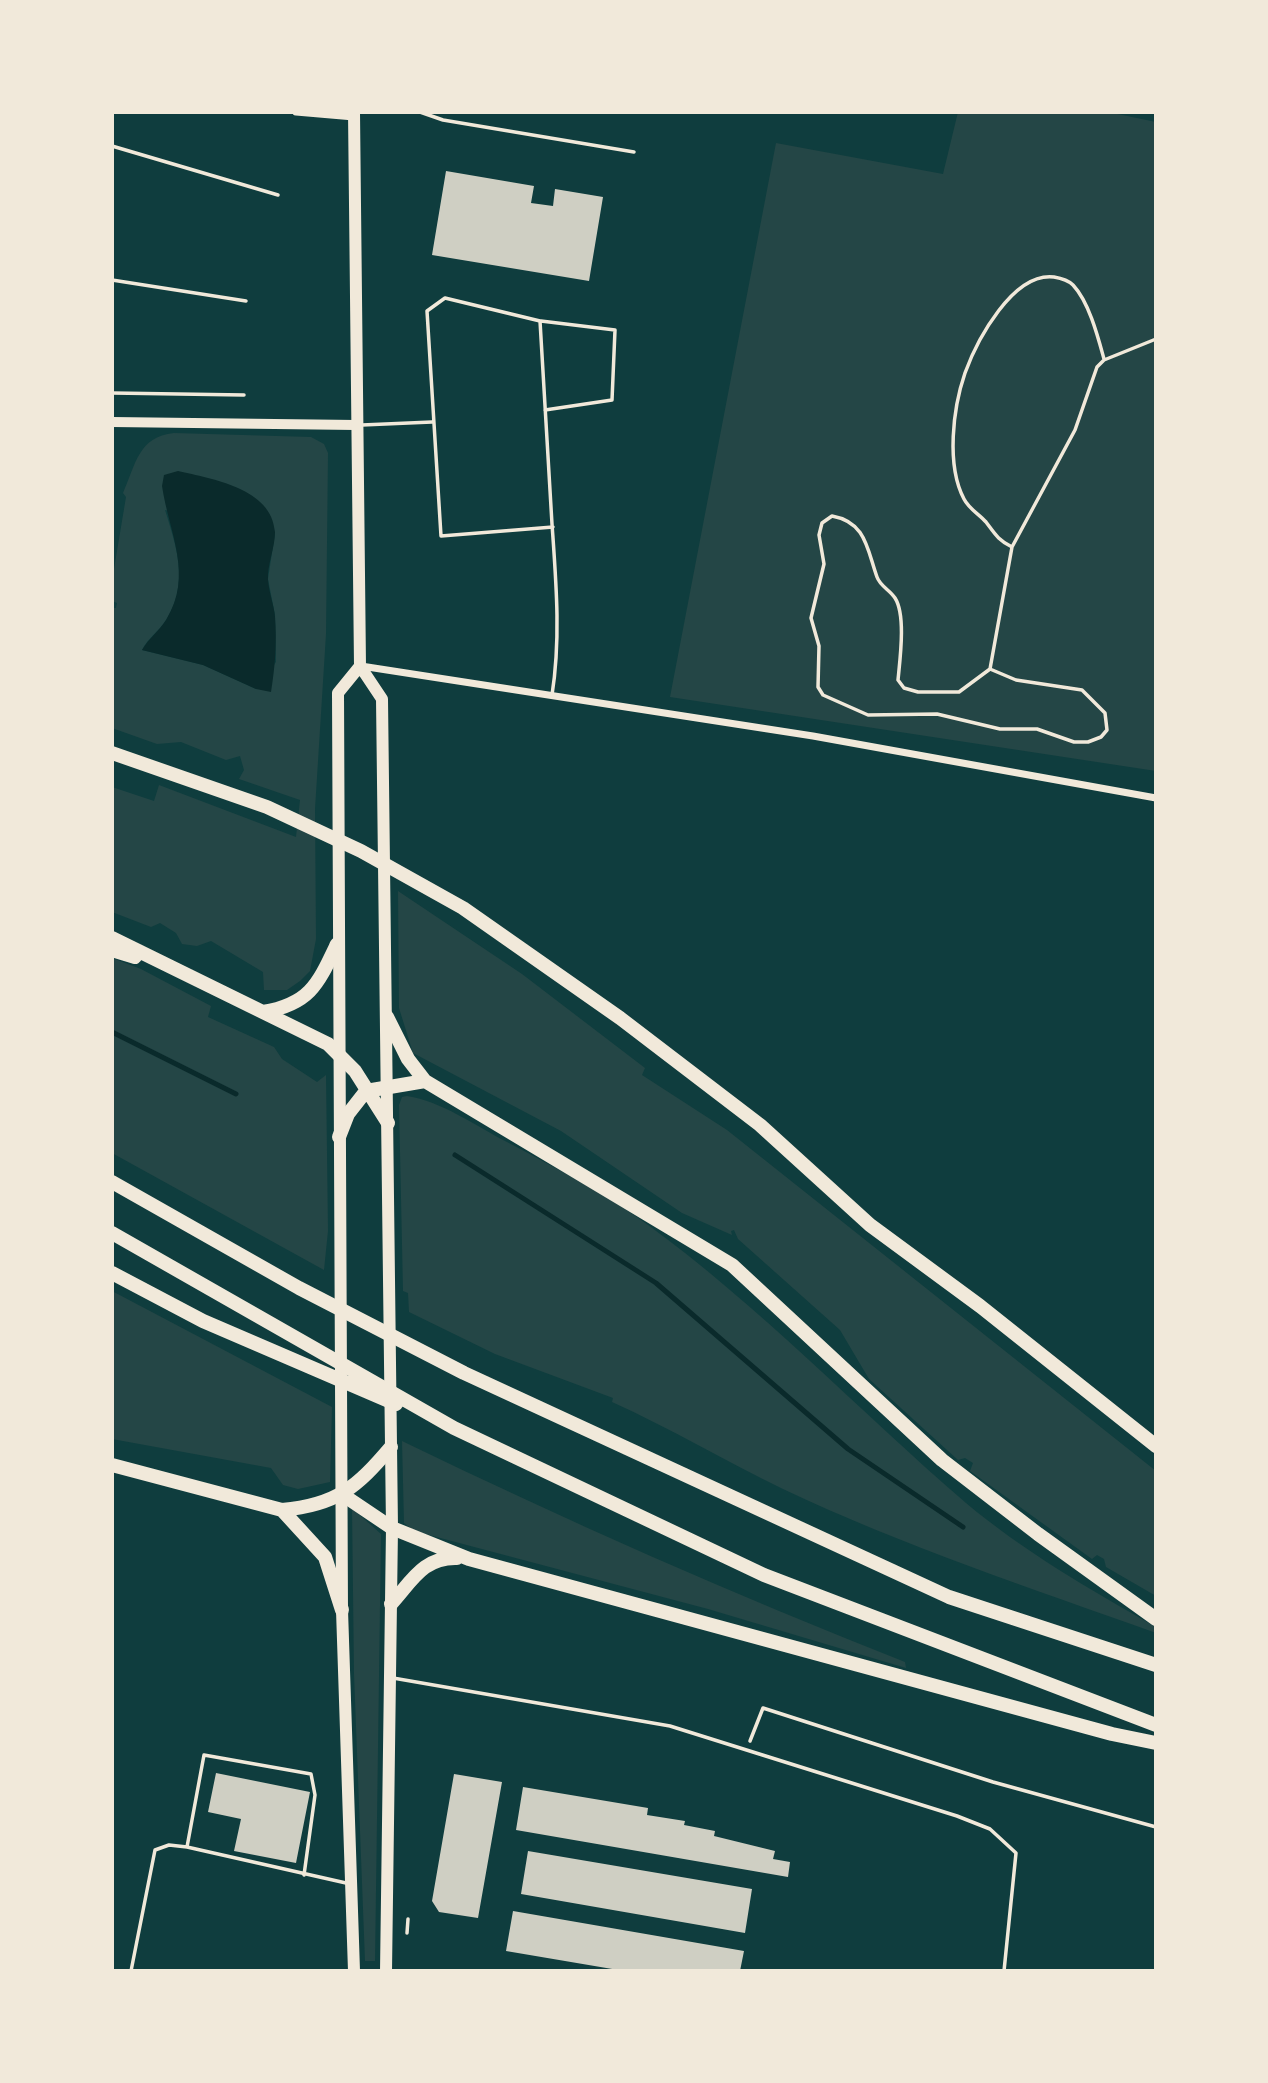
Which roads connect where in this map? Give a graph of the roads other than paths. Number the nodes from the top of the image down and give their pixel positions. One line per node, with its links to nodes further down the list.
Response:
1 (296, 112): 3 (street)
2 (420, 112): 5 (lane)
3 (354, 114): 13 (main road)
4 (112, 146): 6 (lane)
5 (634, 152)
6 (278, 194)
7 (540, 321): 10 (lane); 10 (lane); 12 (lane)
8 (112, 393): 9 (lane)
9 (244, 395)
10 (545, 410): 14 (lane)
11 (112, 422): 13 (street)
12 (432, 422): 13 (lane); 14 (lane)
13 (356, 425): 15 (main road)
14 (552, 527): 16 (lane)
15 (360, 666): 16 (street); 20 (main road); 24 (main road)
16 (552, 695): 18 (street)
17 (112, 754): 35 (highway)
18 (1156, 798)
19 (112, 938): 22 (highway)
20 (337, 944): 23 (highway); 25 (main road)
21 (112, 950): 22 (highway)
22 (166, 967): 23 (highway)
23 (263, 1012): 25 (highway)
24 (387, 1017): 26 (highway); 27 (main road)
25 (338, 1053): 28 (highway); 30 (main road)
26 (425, 1081): 27 (highway); 44 (highway)
27 (387, 1086): 28 (highway); 29 (main road)
28 (366, 1091): 29 (highway); 30 (highway)
29 (388, 1123): 36 (main road)
30 (339, 1137): 38 (main road)
31 (112, 1182): 45 (highway)
32 (112, 1233): 34 (highway)
33 (112, 1273): 34 (highway)
34 (454, 1428): 47 (highway)
35 (1156, 1446)
36 (391, 1447): 38 (highway); 40 (main road)
37 (112, 1465): 39 (highway)
38 (343, 1494): 39 (highway); 40 (highway); 43 (main road)
39 (282, 1510): 43 (highway)
40 (391, 1528): 41 (highway); 42 (main road)
41 (469, 1559): 42 (highway); 48 (highway)
42 (391, 1604): 46 (main road)
43 (342, 1610): 51 (main road)
44 (1156, 1619)
45 (1156, 1665)
46 (391, 1678): 54 (main road); 55 (lane)
47 (1156, 1725)
48 (1156, 1743)
49 (187, 1847): 50 (lane); 50 (lane); 52 (lane)
50 (304, 1875): 51 (lane)
51 (351, 1884): 53 (main road)
52 (131, 1971)
53 (354, 1971)
54 (386, 1971)
55 (1004, 1971)

